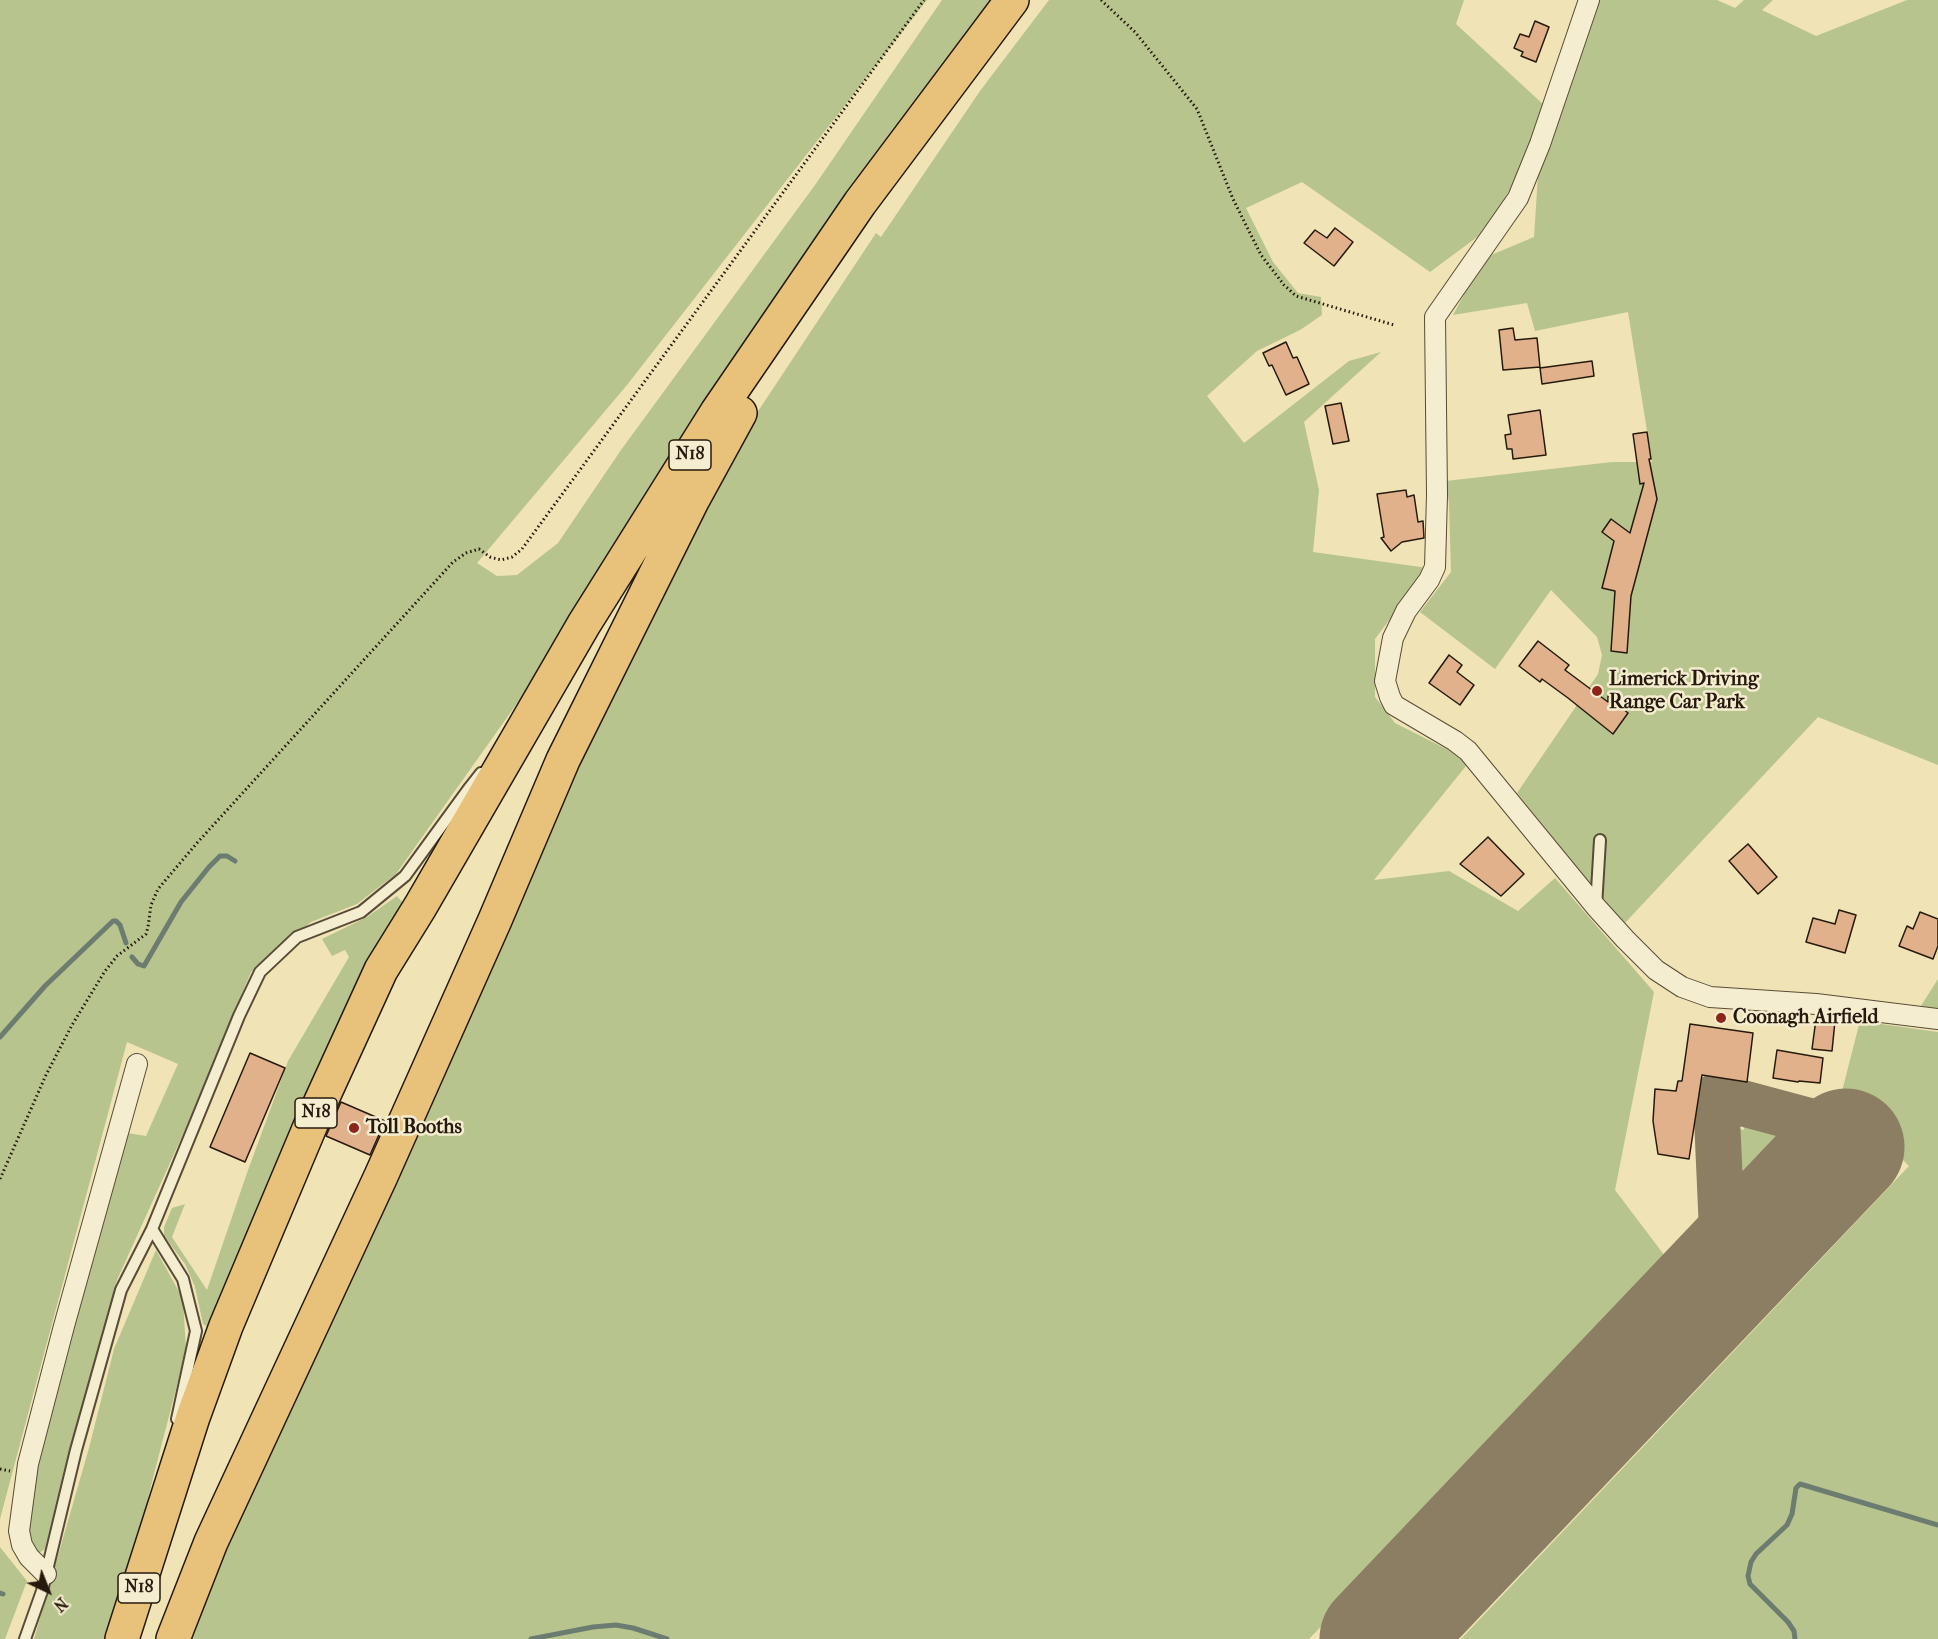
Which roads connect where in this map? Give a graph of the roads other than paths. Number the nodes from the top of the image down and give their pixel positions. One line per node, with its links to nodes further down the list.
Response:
1 (1012, 0): 4 (highway, N18)
2 (1032, 0): 18 (highway, N18)
3 (1589, 0): 8 (street)
4 (532, 715): 5 (lane); 14 (highway, N18)
5 (493, 760)
6 (485, 769): 11 (lane)
7 (1600, 840): 8 (lane)
8 (1596, 907): 9 (street)
9 (1938, 1019)
10 (137, 1064): 15 (street)
11 (152, 1229): 12 (lane); 15 (lane)
12 (175, 1429)
13 (170, 1450): 14 (lane)
14 (156, 1537): 17 (highway, N18)
15 (46, 1574): 16 (lane)
16 (26, 1639)
17 (122, 1639)
18 (173, 1639)

